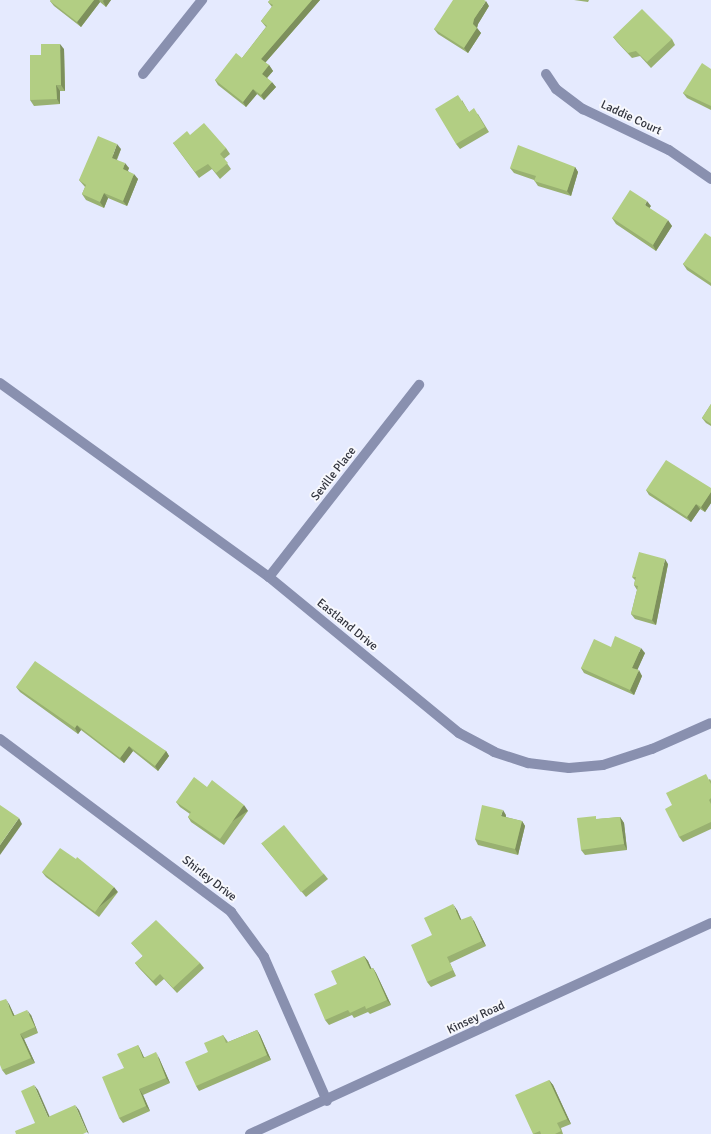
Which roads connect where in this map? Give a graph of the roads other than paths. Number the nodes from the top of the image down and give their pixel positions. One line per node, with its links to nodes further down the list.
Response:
1 (202, 0): 2 (street)
2 (143, 74)
3 (546, 74): 4 (street, Laddie Court)
4 (711, 178)
5 (0, 384): 7 (street, Eastland Drive)
6 (418, 385): 7 (street, Seville Place)
7 (269, 578): 8 (street, Eastland Drive)
8 (711, 722)
9 (0, 739): 11 (street, Shirley Drive)
10 (711, 923): 11 (street, Kinsey Road)
11 (327, 1101): 12 (street, Kinsey Road)
12 (250, 1134)

